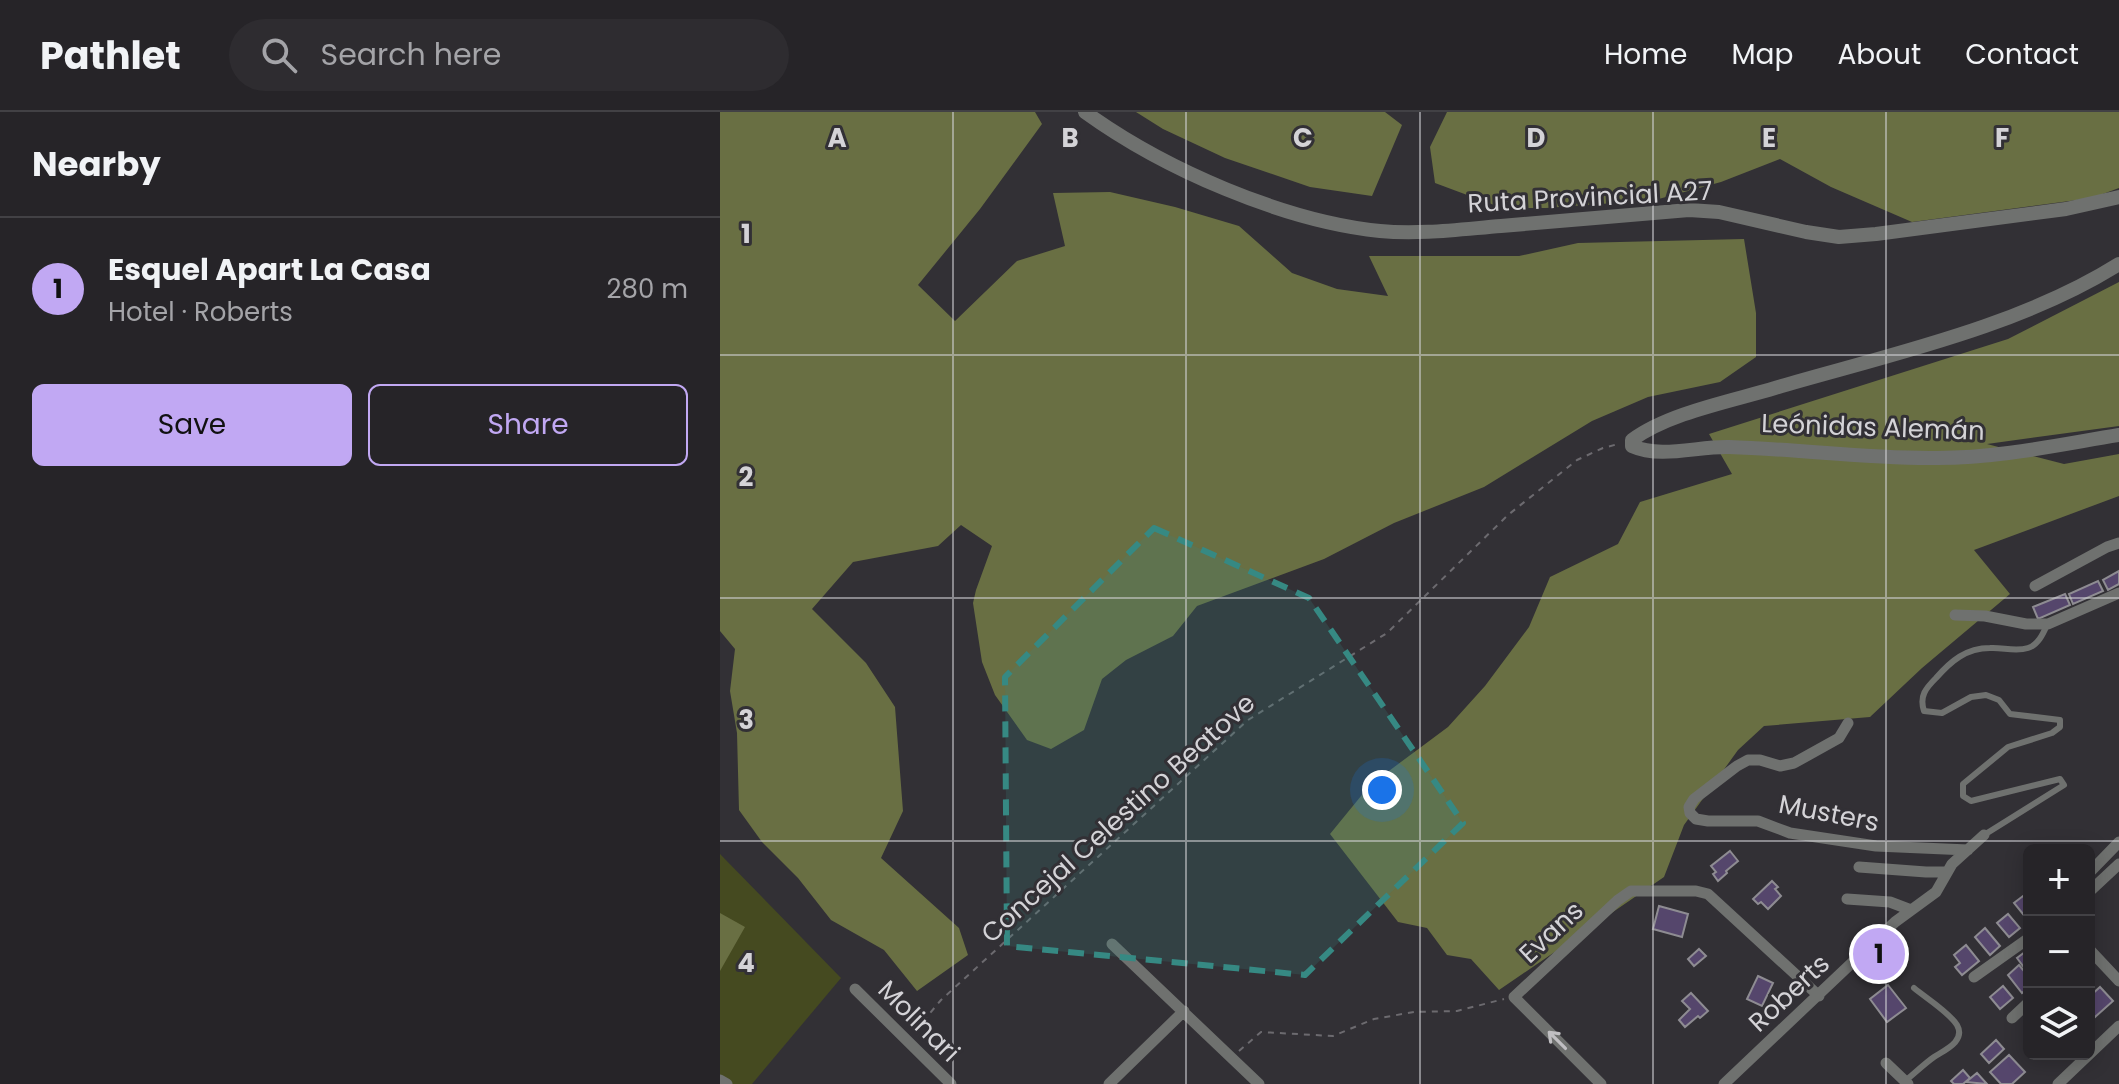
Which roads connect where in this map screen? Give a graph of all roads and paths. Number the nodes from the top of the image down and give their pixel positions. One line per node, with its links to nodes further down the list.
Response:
1 (1085, 112): 2 (street, Ruta Provincial A27)
2 (2119, 197)
3 (2119, 264): 5 (street)
4 (2119, 435): 5 (street, Leónidas Alemán)
5 (1632, 440): 35 (path, Concejal Celestino Beatove)
6 (2119, 543): 7 (street)
7 (2035, 586)
8 (2119, 593): 10 (street)
9 (1955, 615): 10 (street)
10 (2048, 624): 12 (lane)
11 (1848, 723): 14 (street, Musters)
12 (1984, 835): 14 (street, Roberts)
13 (2119, 842): 17 (street)
14 (1968, 850): 18 (street, Roberts)
15 (2119, 864): 19 (street)
16 (1859, 867): 18 (street)
17 (2095, 867)
18 (1946, 872): 21 (street, Roberts)
19 (2095, 886)
20 (1847, 899): 21 (street)
21 (1911, 910): 29 (street, Roberts)
22 (2023, 942): 25 (street)
23 (1112, 944): 32 (street)
24 (2095, 955): 26 (street)
25 (1974, 977)
26 (2119, 981)
27 (1914, 988): 39 (lane)
28 (855, 989): 35 (street, Molinari)
29 (1819, 996): 30 (street, Evans); 45 (street, Roberts)
30 (1514, 997): 36 (path); 44 (street, one-way to 30)
31 (2023, 1008): 33 (street)
32 (1184, 1011): 36 (street); 42 (street)
33 (2012, 1018)
34 (2119, 1026): 46 (street)
35 (907, 1041): 41 (street, Molinari)
36 (1232, 1057): 43 (street)
37 (1886, 1063): 39 (street)
38 (720, 1080): 40 (street)
39 (1906, 1082)
40 (727, 1084)
41 (951, 1084)
42 (1109, 1084)
43 (1259, 1084)
44 (1601, 1084)
45 (1724, 1084)
46 (2058, 1084)

